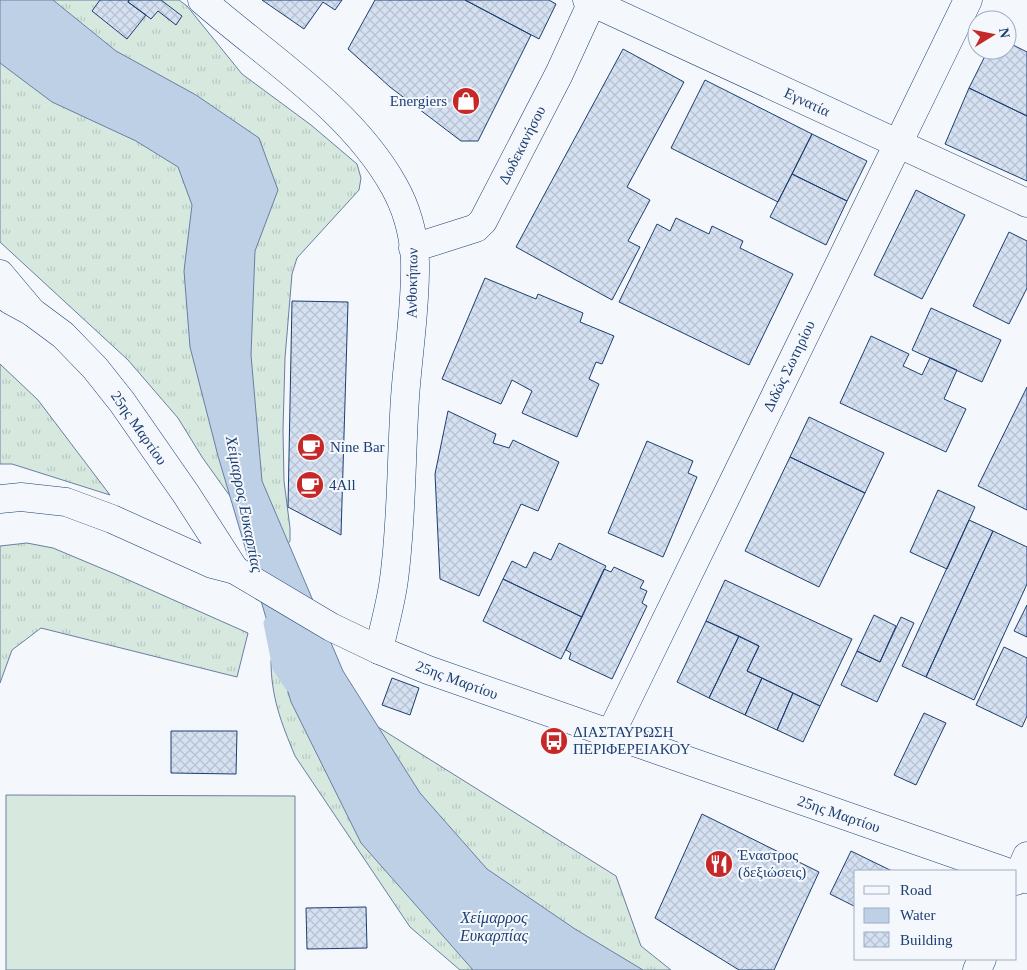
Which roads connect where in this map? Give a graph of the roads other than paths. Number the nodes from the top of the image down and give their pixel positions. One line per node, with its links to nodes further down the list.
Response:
1 (202, 0): 6 (main road, Ανθοκήπων)
2 (968, 0): 4 (main road, Διδώς Σωτηρίου)
3 (590, 1): 4 (main road, Εγνατία); 6 (main road, Δωδεκανήσου)
4 (898, 144): 5 (main road, Εγνατία); 14 (main road, Διδώς Σωτηρίου)
5 (1027, 203)
6 (414, 248): 13 (main road, Ανθοκήπων)
7 (0, 274): 9 (main road)
8 (0, 295): 9 (main road)
9 (32, 312): 10 (main road); 12 (main road, 25ης Μαρτίου)
10 (0, 313)
11 (0, 499): 12 (main road)
12 (235, 570): 13 (main road, 25ης Μαρτίου)
13 (379, 650): 14 (main road, 25ης Μαρτίου)
14 (611, 733): 15 (main road, 25ης Μαρτίου)
15 (1009, 870)

